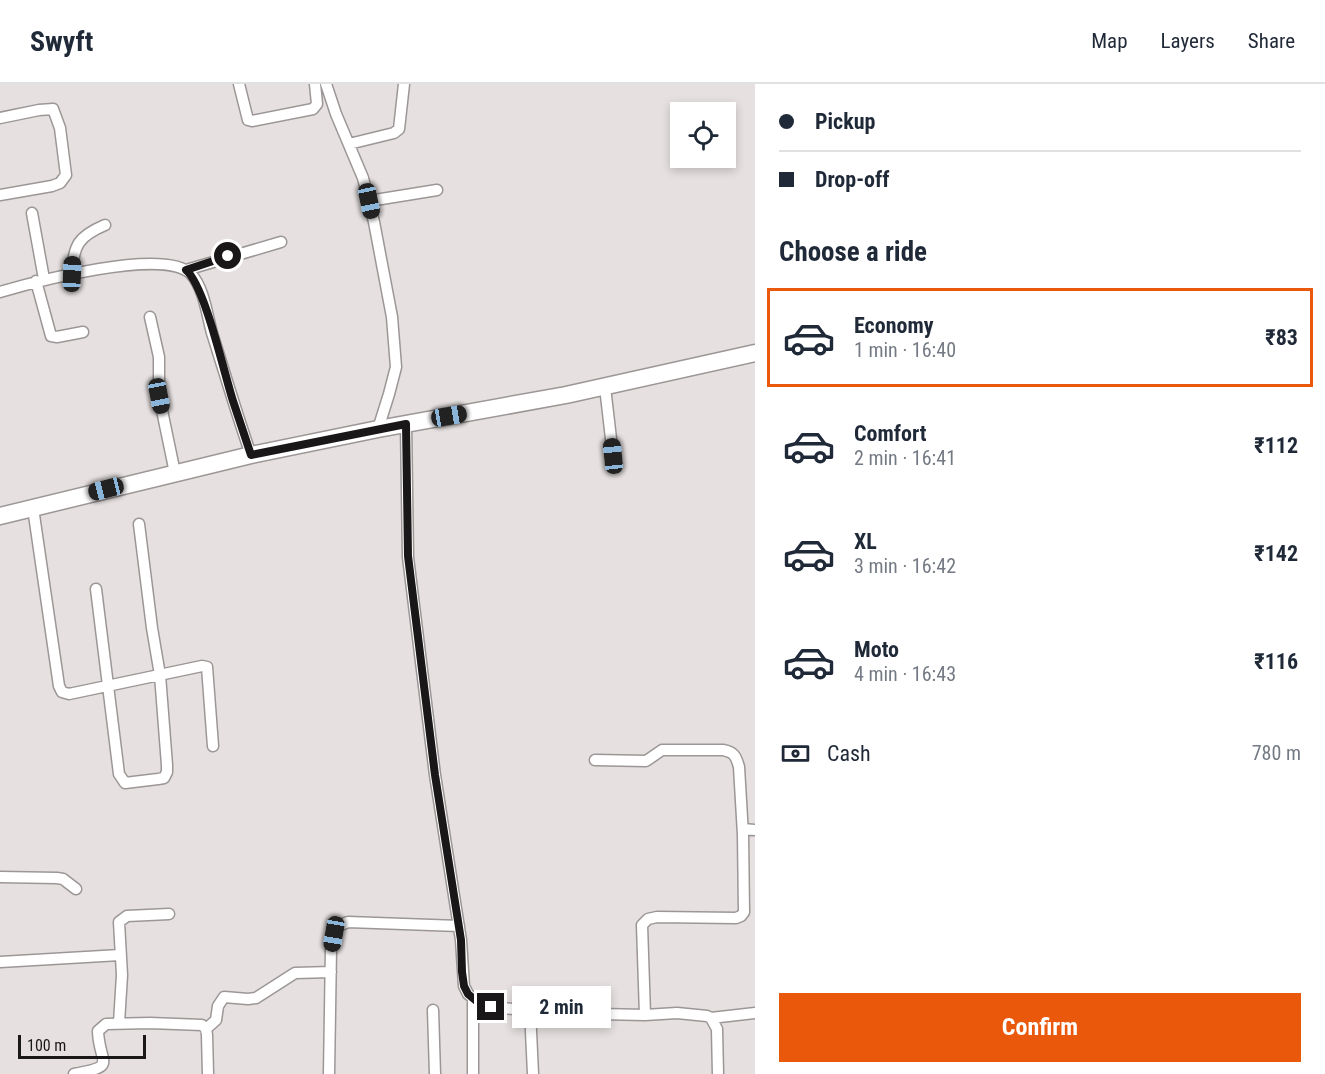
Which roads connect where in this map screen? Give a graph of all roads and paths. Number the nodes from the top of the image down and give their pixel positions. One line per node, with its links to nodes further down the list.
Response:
1 (239, 84): 2 (street)
2 (315, 84)
3 (327, 84): 6 (street)
4 (404, 84): 6 (street)
5 (0, 118): 8 (street)
6 (349, 144): 9 (street)
7 (436, 190): 9 (street)
8 (0, 195)
9 (369, 201): 22 (street)
10 (32, 213): 15 (street)
11 (105, 225): 14 (street)
12 (281, 242): 13 (street)
13 (186, 270): 14 (street); 23 (street)
14 (72, 274): 15 (street)
15 (40, 280): 16 (street); 18 (street)
16 (0, 292)
17 (150, 317): 25 (street)
18 (83, 332)
19 (755, 353): 20 (highway)
20 (605, 387): 21 (highway); 24 (street)
21 (406, 424): 22 (highway); 40 (street)
22 (378, 429): 23 (highway)
23 (251, 455): 25 (highway)
24 (613, 456)
25 (175, 473): 26 (highway)
26 (33, 508): 27 (highway); 31 (street)
27 (0, 516)
28 (139, 524): 30 (street)
29 (96, 589): 31 (street)
30 (160, 675): 31 (street); 31 (street); 32 (street)
31 (108, 686)
32 (213, 746)
33 (595, 760): 34 (street)
34 (743, 829): 35 (street); 37 (street)
35 (755, 830)
36 (0, 877): 38 (street)
37 (750, 882): 48 (street)
38 (76, 889)
39 (169, 914): 41 (street)
40 (459, 926): 43 (street); 44 (street)
41 (120, 955): 42 (street); 50 (street)
42 (0, 962)
43 (331, 972): 51 (street); 54 (street)
44 (473, 999): 46 (street); 56 (street)
45 (433, 1010): 55 (street)
46 (530, 1010): 48 (street); 57 (street)
47 (755, 1012): 49 (street)
48 (645, 1015): 49 (street)
49 (711, 1018): 58 (street)
50 (119, 1023): 51 (street); 52 (street)
51 (206, 1029): 53 (street)
52 (74, 1074)
53 (208, 1074)
54 (329, 1074)
55 (435, 1074)
56 (473, 1074)
57 (533, 1074)
58 (718, 1074)

